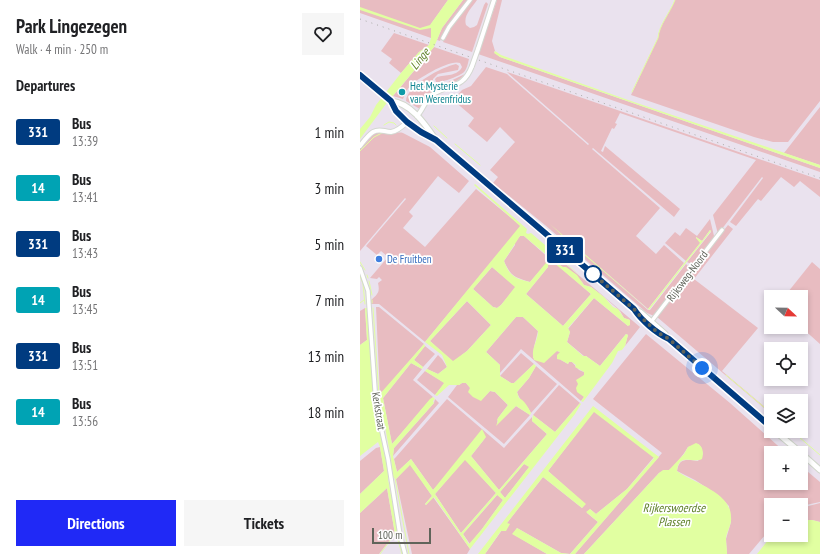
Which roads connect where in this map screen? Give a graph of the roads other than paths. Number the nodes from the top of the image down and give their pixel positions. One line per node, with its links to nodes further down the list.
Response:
1 (470, 0): 3 (street)
2 (494, 0): 8 (street, bridge)
3 (443, 38)
4 (360, 75): 5 (main road)
5 (391, 100): 6 (main road); 7 (main road)
6 (409, 109): 7 (main road); 8 (main road)
7 (400, 116): 9 (main road)
8 (417, 116): 10 (main road)
9 (407, 122): 11 (main road); 13 (street)
10 (424, 122): 11 (main road); 12 (main road)
11 (415, 128): 12 (main road)
12 (436, 140): 16 (main road)
13 (360, 146)
14 (722, 230): 16 (street, Rijksweg-Noord)
15 (360, 268): 22 (street, Kerkstraat)
16 (650, 323): 17 (main road)
17 (764, 421)
18 (783, 438): 19 (main road)
19 (793, 446)
20 (808, 459): 21 (main road)
21 (820, 470)
22 (405, 554)

